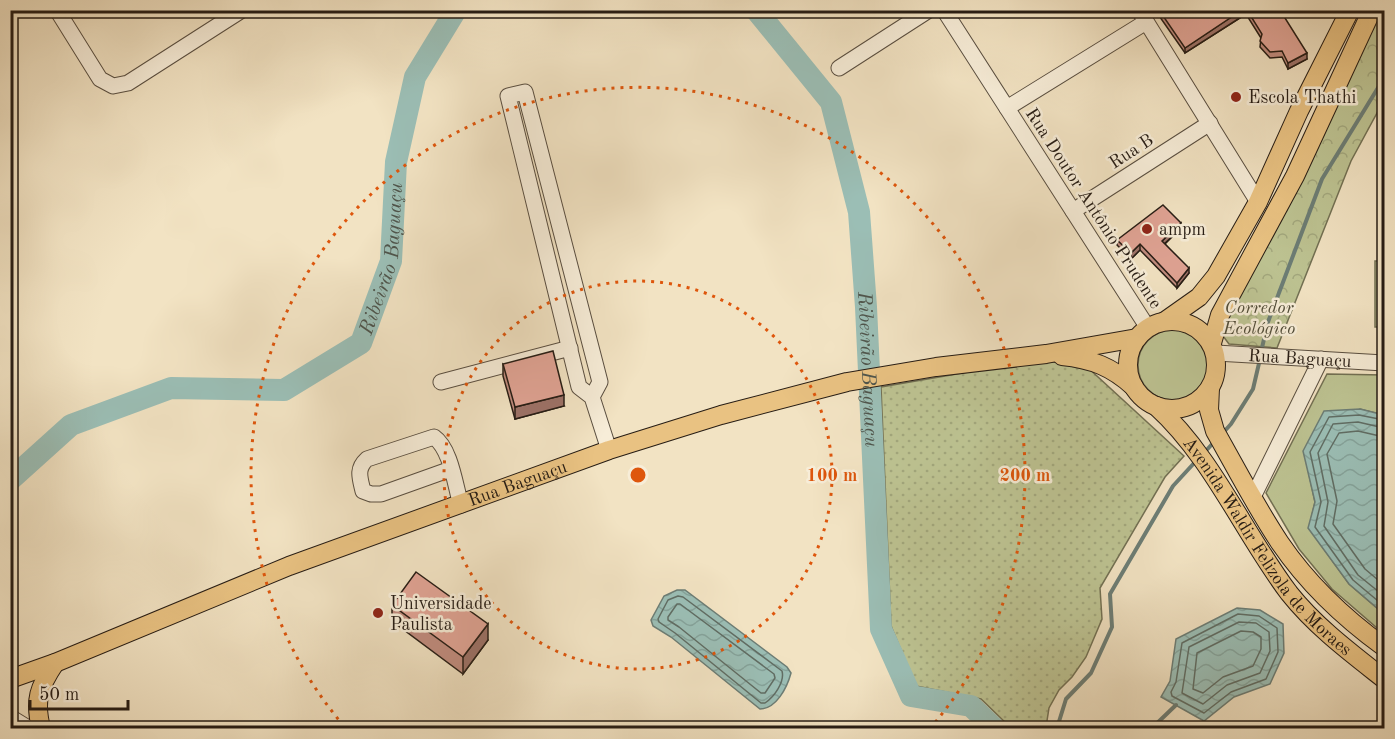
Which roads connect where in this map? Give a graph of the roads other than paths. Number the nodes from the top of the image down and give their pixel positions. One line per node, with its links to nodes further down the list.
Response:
1 (57, 10): 2 (street)
2 (242, 10)
3 (929, 10): 8 (street)
4 (944, 10): 9 (street, Rua Doutor Antônio Prudente)
5 (1350, 10): 13 (main road)
6 (1372, 10): 20 (main road)
7 (1143, 16): 9 (street); 10 (street)
8 (839, 68)
9 (1007, 108): 14 (street, Rua Doutor Antônio Prudente)
10 (1209, 123): 13 (street); 14 (street, Rua B)
11 (542, 157): 12 (street); 12 (street); 15 (street)
12 (524, 162): 16 (street)
13 (1258, 202): 17 (main road)
14 (1073, 211): 18 (street, Rua Doutor Antônio Prudente)
15 (571, 270): 16 (street); 27 (street)
16 (552, 275): 19 (street)
17 (1165, 321): 18 (main road); 20 (main road)
18 (1142, 333): 21 (main road); 25 (main road)
19 (570, 348): 24 (street); 27 (street)
20 (1214, 348): 22 (street, Rua Baguaçu); 26 (main road)
21 (1046, 354): 25 (main road); 29 (main road, Rua Baguaçu)
22 (1321, 359): 23 (street, Rua Baguaçu); 31 (street)
23 (1384, 363)
24 (441, 382)
25 (1134, 387): 28 (main road)
26 (1210, 388): 28 (main road); 31 (main road, Avenida Waldir Felizola de Moraes)
27 (592, 397): 29 (street)
28 (1156, 406): 36 (main road, Avenida Waldir Felizola de Moraes)
29 (609, 450): 32 (main road, Rua Baguaçu)
30 (451, 469): 30 (street); 32 (street)
31 (1253, 497): 33 (main road, Avenida Waldir Felizola de Moraes)
32 (461, 505): 34 (main road, Rua Baguaçu)
33 (1384, 647)
34 (55, 663): 35 (main road, Rua Baguaçu); 39 (main road)
35 (10, 679)
36 (1384, 679)
37 (10, 717): 38 (street)
38 (28, 729)
39 (41, 729)

